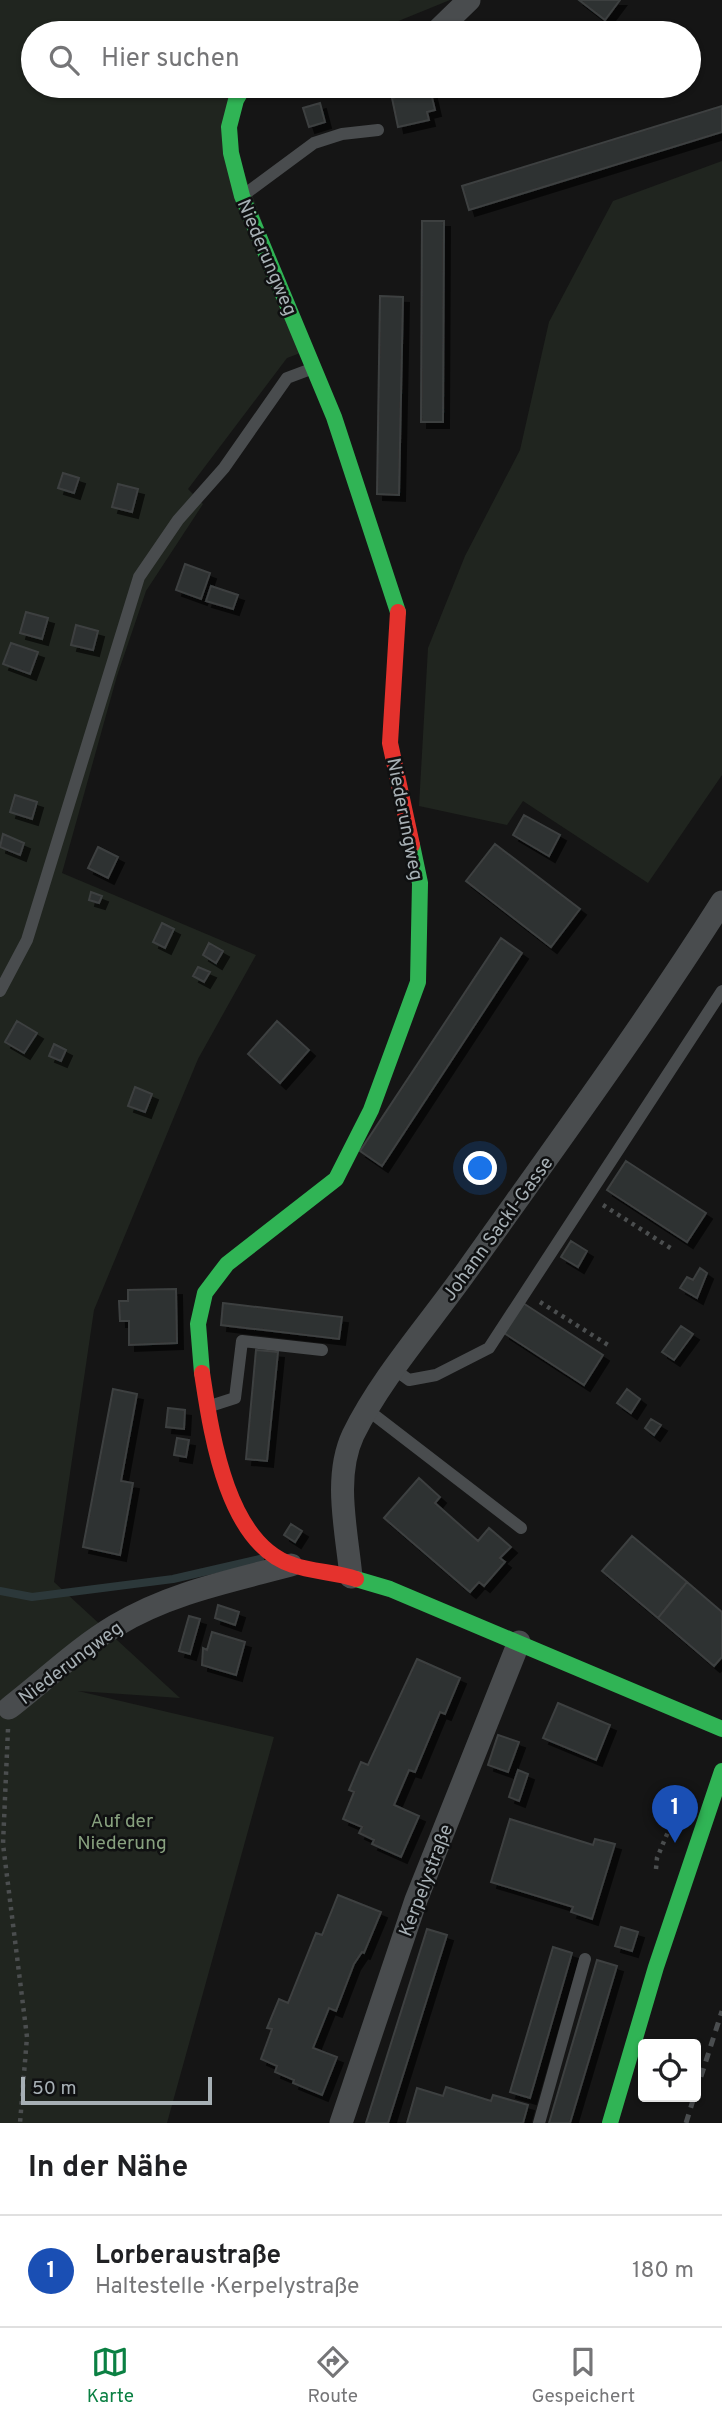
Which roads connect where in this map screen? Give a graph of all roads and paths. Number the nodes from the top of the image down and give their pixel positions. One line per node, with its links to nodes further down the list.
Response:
1 (469, 0): 2 (street)
2 (447, 21)
3 (238, 98): 5 (street, Niederungweg)
4 (379, 130): 5 (lane)
5 (242, 196): 6 (street, Niederungweg)
6 (315, 367): 9 (lane); 16 (street, Niederungweg)
7 (722, 902): 15 (street, Johann Sackl-Gasse)
8 (722, 990): 10 (lane)
9 (0, 991)
10 (588, 1195): 11 (path); 12 (lane)
11 (672, 1249)
12 (525, 1292): 13 (path); 15 (lane)
13 (608, 1345)
14 (322, 1350): 16 (lane)
15 (394, 1369): 17 (street, Johann Sackl-Gasse)
16 (206, 1407): 19 (street, Niederungweg)
17 (369, 1411): 18 (lane); 20 (street, Johann Sackl-Gasse)
18 (521, 1528)
19 (291, 1565): 20 (street, Niederungweg); 22 (street, Niederungweg)
20 (351, 1577): 21 (street, Niederungweg)
21 (519, 1642): 23 (street, Niederungweg); 27 (street, Kerpelystraße)
22 (9, 1708): 26 (path)
23 (722, 1729)
24 (722, 1771): 29 (street)
25 (585, 1959): 28 (lane)
26 (20, 2123)
27 (341, 2123)
28 (539, 2123)
29 (610, 2123)

